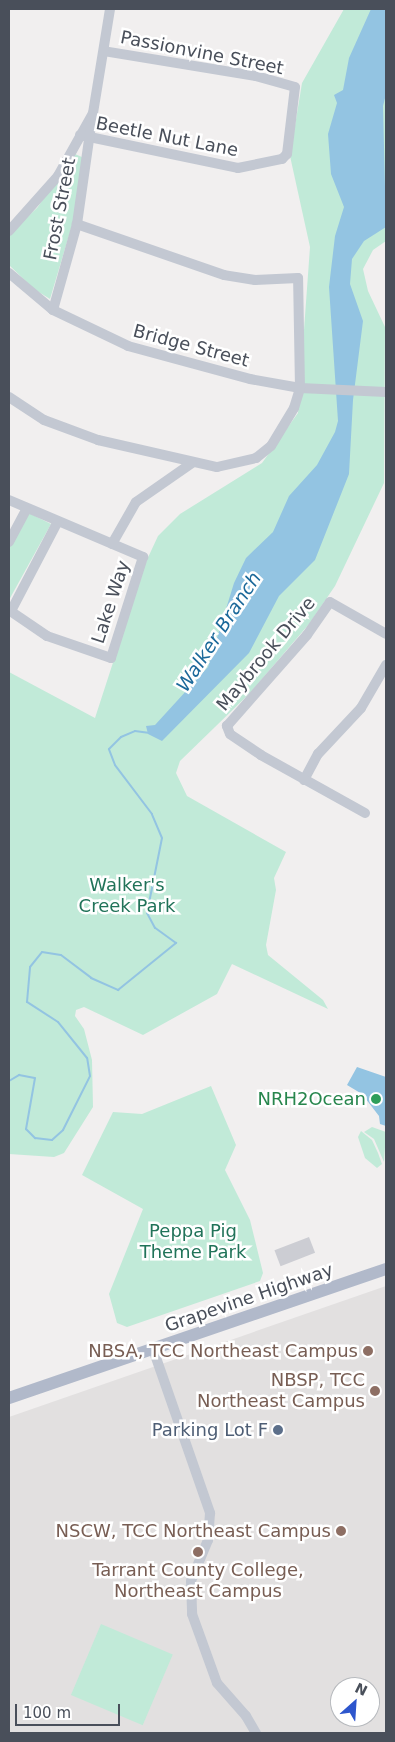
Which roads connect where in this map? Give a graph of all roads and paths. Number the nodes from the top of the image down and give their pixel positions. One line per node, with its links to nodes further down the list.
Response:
1 (110, 9): 2 (street, Frost Street)
2 (104, 51): 3 (street, Frost Street); 6 (street, Passionvine Street)
3 (93, 113): 4 (street); 5 (street, Frost Street)
4 (80, 135): 5 (street, Beetle Nut Lane); 8 (street)
5 (90, 140): 6 (street, Beetle Nut Lane); 7 (street, Frost Street)
6 (248, 168)
7 (77, 224): 10 (street, Frost Street); 11 (street)
8 (9, 231)
9 (9, 272): 10 (street, Bridge Street)
10 (53, 310): 11 (street, Bridge Street)
11 (300, 388): 12 (street, Bridge Street); 14 (street)
12 (386, 392)
13 (9, 397): 14 (street)
14 (192, 463): 19 (street)
15 (9, 500): 16 (street)
16 (26, 510): 17 (street); 18 (street)
17 (57, 523): 19 (street); 20 (street)
18 (9, 542)
19 (112, 544): 20 (street, Lake Way)
20 (10, 611)
21 (386, 634): 23 (street, Maybrook Drive)
22 (386, 665): 23 (street)
23 (304, 780): 24 (street)
24 (366, 813)
25 (386, 1269): 26 (main road, Grapevine Highway)
26 (155, 1348): 27 (main road, Grapevine Highway); 28 (street)
27 (9, 1398)
28 (256, 1733)

